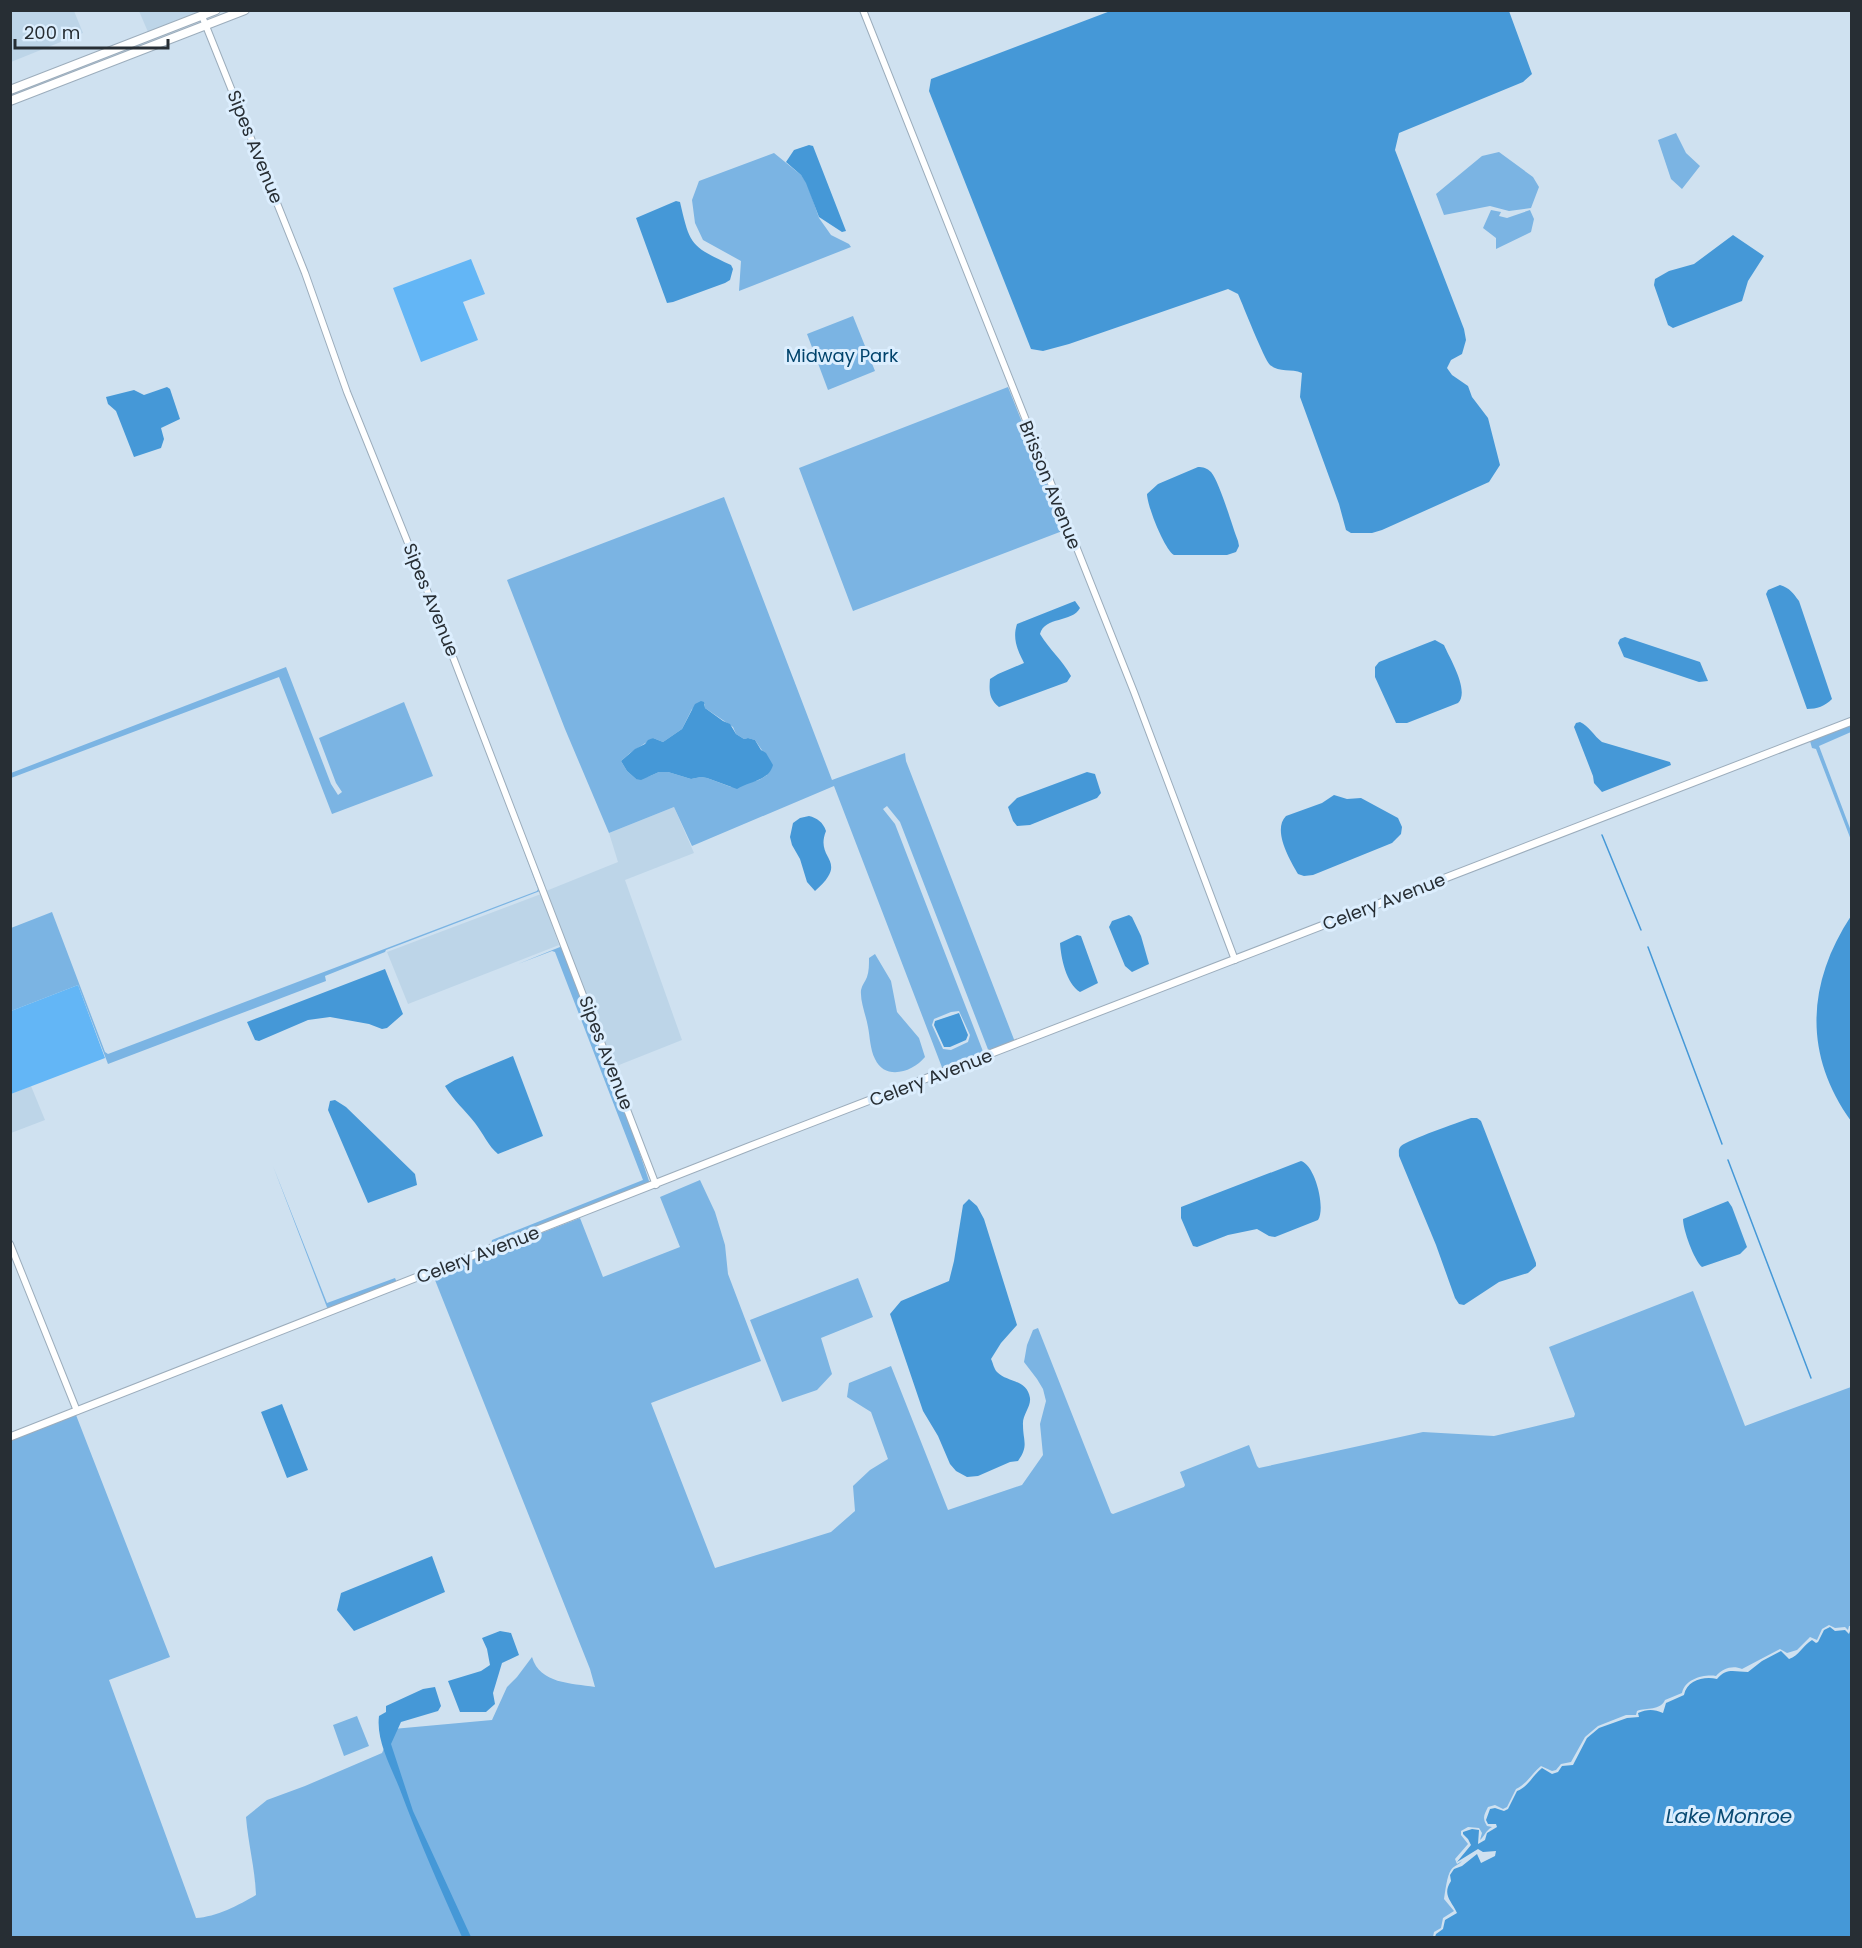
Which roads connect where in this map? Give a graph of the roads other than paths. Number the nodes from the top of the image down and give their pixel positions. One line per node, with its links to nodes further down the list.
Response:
1 (216, 10): 4 (main road)
2 (245, 10): 5 (main road)
3 (863, 10): 13 (street, Brisson Avenue)
4 (202, 16): 5 (street, Sipes Avenue); 6 (main road)
5 (206, 26): 8 (main road); 14 (street, Sipes Avenue)
6 (129, 44): 7 (main road); 8 (main road)
7 (105, 54): 9 (main road); 10 (main road)
8 (133, 54): 9 (main road)
9 (44, 89): 11 (main road)
10 (10, 90)
11 (10, 101)
12 (1851, 721): 13 (main road, Celery Avenue)
13 (1235, 960): 14 (main road, Celery Avenue)
14 (656, 1185): 16 (main road, Celery Avenue)
15 (10, 1244): 16 (street)
16 (77, 1411): 17 (main road, Celery Avenue)
17 (10, 1437)

